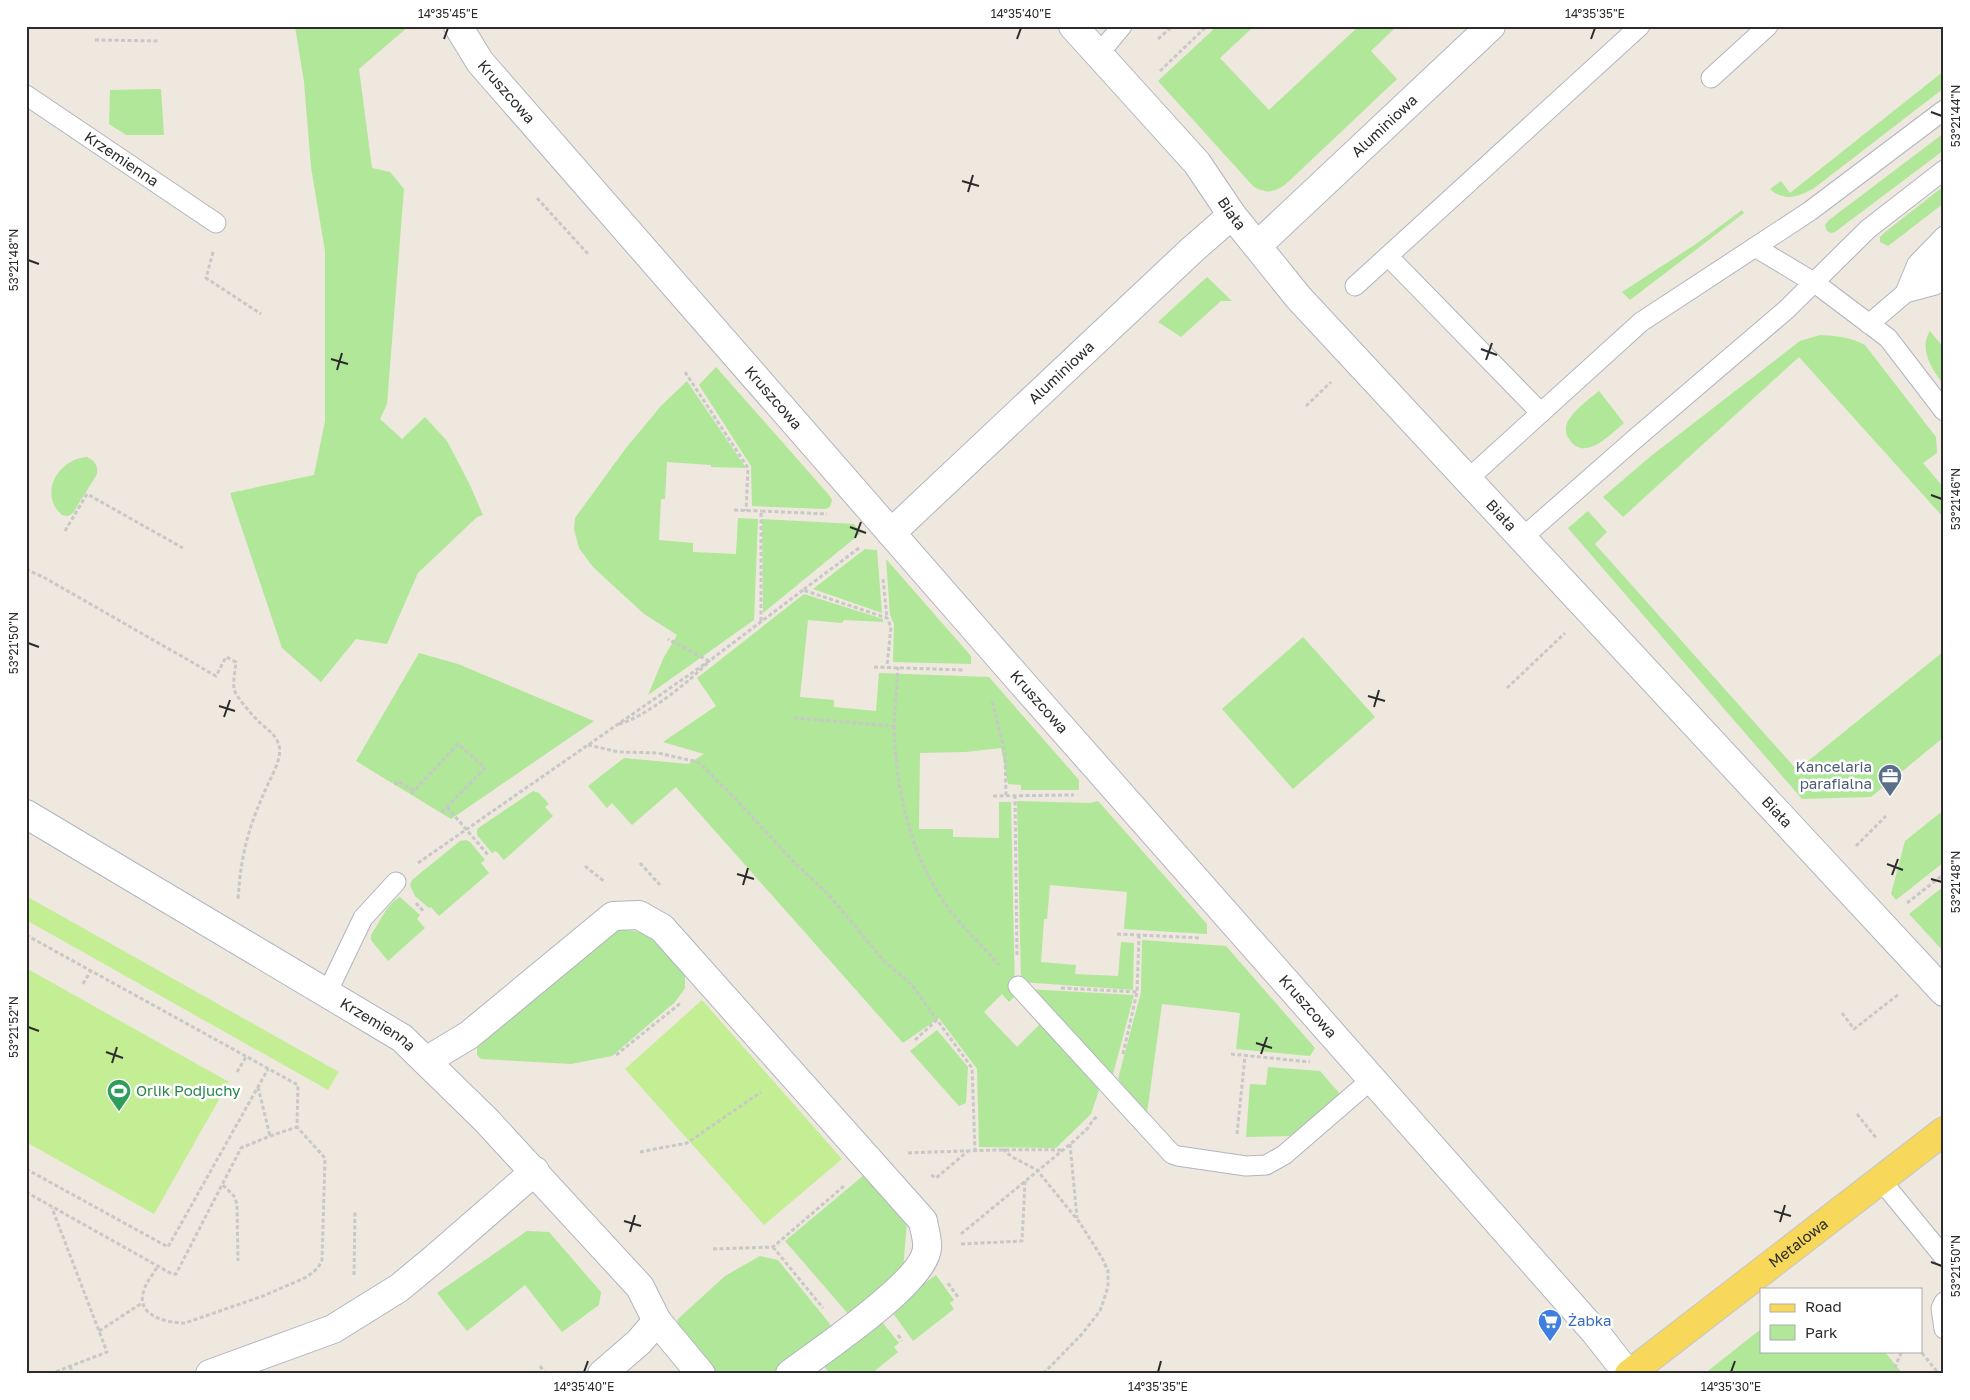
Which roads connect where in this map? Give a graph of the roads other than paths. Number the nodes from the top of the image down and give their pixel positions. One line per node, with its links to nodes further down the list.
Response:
1 (458, 26): 27 (street, Kruszcowa)
2 (1073, 26): 7 (street, Biała)
3 (1122, 26): 7 (lane)
4 (1491, 26): 15 (street, Aluminiowa)
5 (1640, 26): 17 (lane)
6 (1768, 26): 8 (lane)
7 (1098, 54): 12 (street, Biała)
8 (1710, 78)
9 (26, 95): 13 (lane, Krzemienna)
10 (1944, 110): 16 (lane)
11 (1944, 170): 20 (lane)
12 (1232, 215): 15 (street, Biała); 27 (street, Aluminiowa)
13 (216, 223)
14 (1944, 236): 22 (lane)
15 (1257, 246): 26 (street, Biała)
16 (1755, 247): 20 (lane); 25 (lane)
17 (1388, 256): 21 (lane); 25 (lane)
18 (1944, 260): 22 (lane)
19 (1944, 280): 22 (lane)
20 (1815, 282): 23 (lane); 28 (lane)
21 (1355, 286)
22 (1905, 293): 23 (lane)
23 (1869, 324): 24 (lane)
24 (1944, 411)
25 (1541, 413): 26 (lane)
26 (1468, 479): 28 (street, Biała)
27 (891, 533): 35 (street, Kruszcowa)
28 (1522, 538): 32 (street, Biała)
29 (26, 814): 33 (street, Krzemienna)
30 (396, 882): 33 (lane)
31 (1018, 986): 35 (lane)
32 (1944, 992)
33 (327, 993): 34 (street, Krzemienna)
34 (426, 1061): 37 (street, Krzemienna); 47 (street)
35 (1372, 1079): 43 (street, Kruszcowa)
36 (1944, 1130): 38 (main road, Metalowa)
37 (534, 1170): 41 (street, Krzemienna); 44 (street)
38 (1880, 1179): 39 (lane); 43 (main road, Metalowa)
39 (1944, 1256)
40 (1944, 1302): 42 (lane)
41 (657, 1321): 45 (street); 46 (street, Krzemienna)
42 (1944, 1329)
43 (1638, 1371)
44 (210, 1374)
45 (602, 1374)
46 (701, 1374)
47 (790, 1374)

